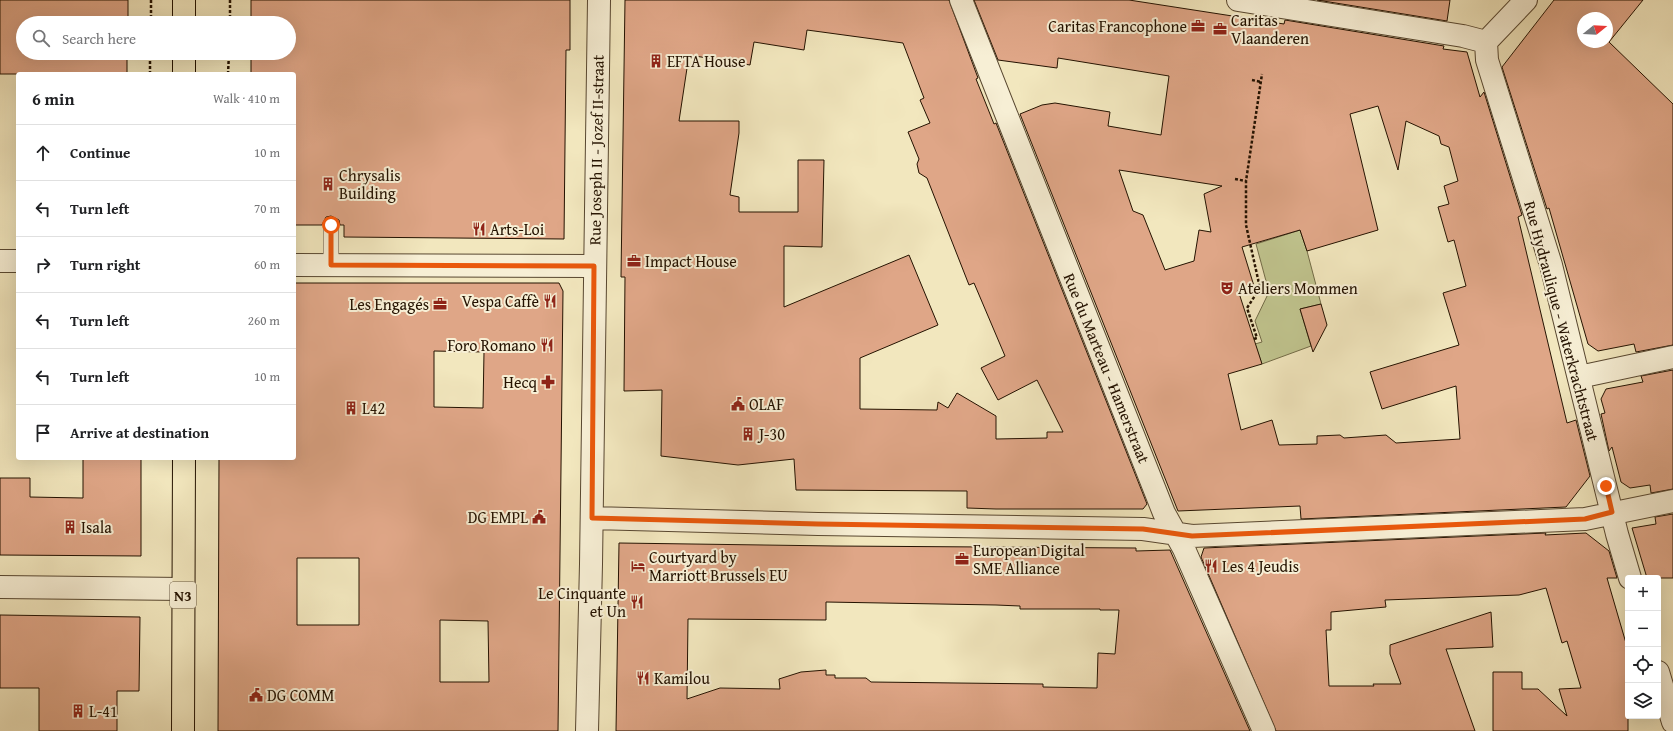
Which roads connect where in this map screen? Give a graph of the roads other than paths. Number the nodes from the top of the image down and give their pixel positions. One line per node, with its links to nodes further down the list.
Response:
1 (184, 0): 6 (main road)
2 (599, 0): 15 (street, Rue Joseph II - Jozef II-straat)
3 (961, 0): 22 (street, Rue du Marteau - Hamerstraat)
4 (1238, 0): 7 (street)
5 (1526, 0): 7 (street)
6 (184, 16)
7 (1486, 42): 17 (street, Rue Hydraulique - Waterkrachtstraat)
8 (184, 60): 9 (main road)
9 (184, 72)
10 (331, 225): 14 (lane)
11 (0, 261): 12 (street)
12 (16, 261)
13 (296, 265): 14 (street)
14 (331, 265): 15 (street)
15 (594, 266): 21 (street, Rue Joseph II - Jozef II-straat)
16 (1673, 357): 17 (street)
17 (1579, 377): 20 (street, Rue Hydraulique - Waterkrachtstraat)
18 (184, 460): 25 (main road, N3)
19 (1673, 501): 20 (street)
20 (1612, 512): 22 (street); 23 (street, Rue Hydraulique - Waterkrachtstraat)
21 (592, 518): 22 (street); 29 (street, Rue Joseph II - Jozef II-straat)
22 (1175, 533): 30 (street, Rue du Marteau - Hamerstraat)
23 (1629, 575)
24 (0, 587): 25 (street)
25 (183, 589): 28 (main road, N3)
26 (1661, 682): 27 (street)
27 (1673, 722)
28 (183, 731)
29 (587, 731)
30 (1264, 731)

